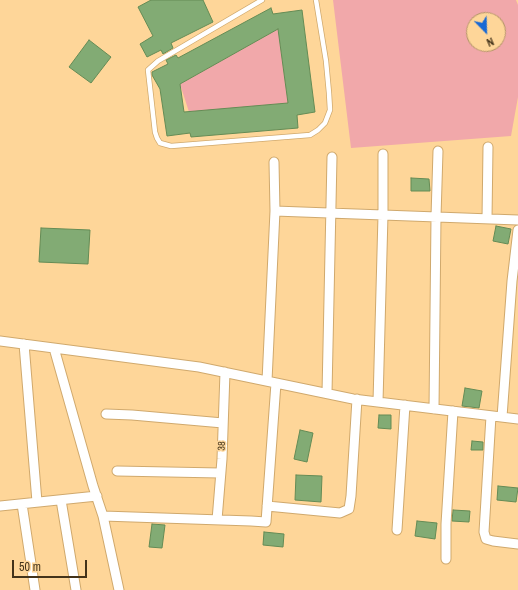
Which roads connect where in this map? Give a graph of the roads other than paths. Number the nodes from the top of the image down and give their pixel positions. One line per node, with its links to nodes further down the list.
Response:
1 (262, 0): 2 (lane)
2 (316, 0)
3 (488, 147): 12 (street)
4 (438, 151): 11 (street)
5 (383, 154): 10 (street)
6 (332, 157): 9 (street)
7 (274, 162): 8 (street)
8 (274, 211): 9 (street); 19 (street)
9 (331, 213): 10 (street); 20 (street)
10 (383, 215): 11 (street); 22 (street)
11 (436, 217): 12 (street); 24 (street)
12 (487, 219): 13 (street)
13 (518, 220)
14 (518, 230): 28 (street)
15 (0, 341): 16 (street)
16 (24, 344): 17 (street); 35 (street)
17 (54, 348): 18 (street); 33 (street)
18 (225, 372): 19 (street); 30 (street, 38)
19 (272, 382): 20 (street); 38 (street)
20 (327, 393): 21 (street)
21 (357, 399): 22 (street); 38 (street)
22 (378, 402): 23 (street)
23 (404, 405): 24 (street); 41 (street)
24 (434, 409): 25 (street)
25 (453, 411): 27 (street); 43 (street)
26 (106, 414): 30 (street)
27 (491, 416): 28 (street); 42 (street)
28 (502, 417): 29 (street)
29 (518, 419)
30 (223, 423): 32 (street, 38)
31 (117, 472): 32 (street)
32 (220, 473): 40 (street, 38)
33 (96, 496): 34 (street); 39 (street)
34 (61, 500): 35 (street); 45 (street)
35 (37, 502): 36 (street)
36 (22, 504): 37 (street); 44 (street)
37 (0, 506)
38 (267, 506): 40 (street)
39 (103, 516): 40 (street); 46 (street)
40 (217, 520)
41 (397, 530)
42 (518, 544)
43 (446, 559)
44 (35, 590)
45 (76, 590)
46 (119, 590)

